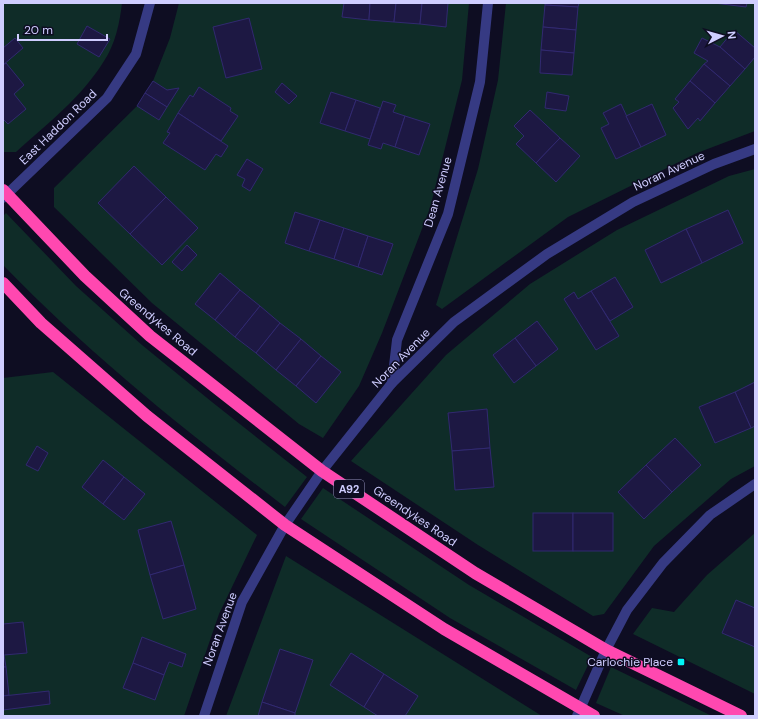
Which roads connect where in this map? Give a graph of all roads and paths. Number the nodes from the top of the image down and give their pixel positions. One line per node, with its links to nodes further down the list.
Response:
1 (150, 3): 4 (street, East Haddon Road)
2 (488, 3): 6 (street, Dean Avenue)
3 (755, 149): 6 (street, Noran Avenue)
4 (4, 194): 7 (highway, Greendykes Road / A92)
5 (3, 283): 9 (highway)
6 (392, 383): 7 (street, Noran Avenue)
7 (322, 471): 9 (street, Noran Avenue); 10 (highway, Greendykes Road / A92)
8 (755, 484): 10 (street)
9 (285, 525): 11 (highway); 12 (street, Noran Avenue)
10 (606, 650): 11 (street); 14 (highway, Greendykes Road / A92)
11 (579, 712): 13 (highway)
12 (204, 716)
13 (594, 716)
14 (741, 716)

